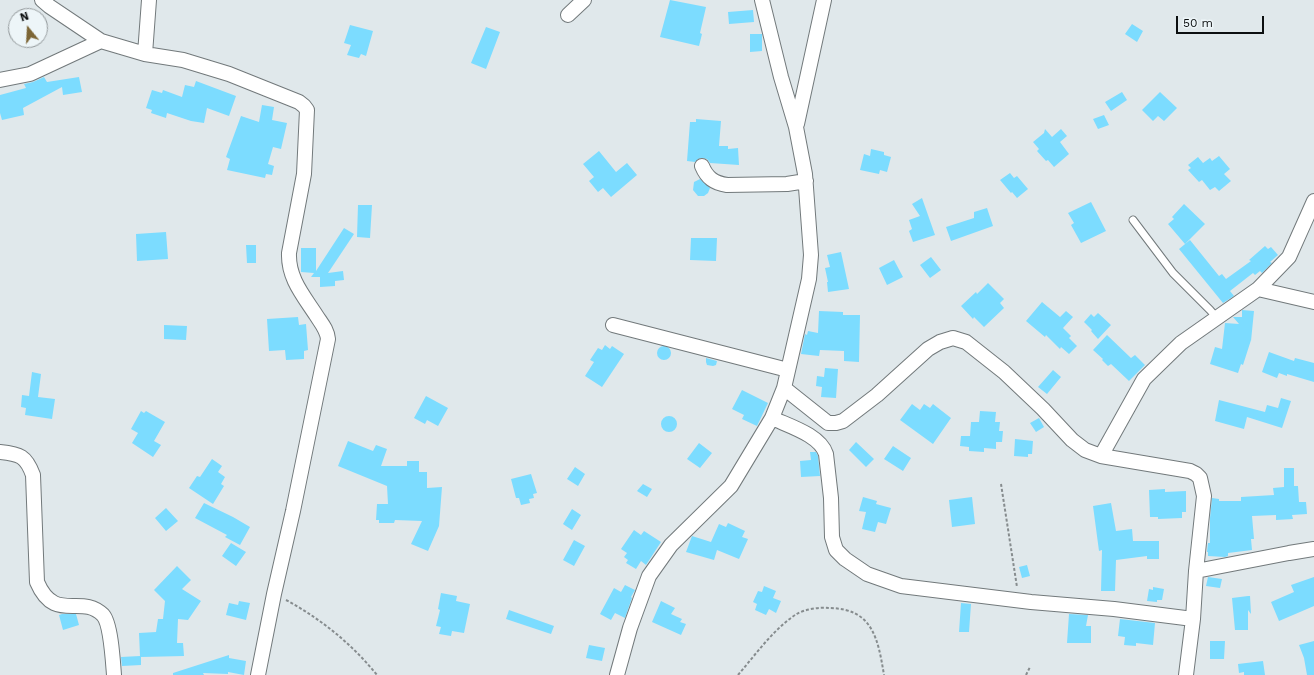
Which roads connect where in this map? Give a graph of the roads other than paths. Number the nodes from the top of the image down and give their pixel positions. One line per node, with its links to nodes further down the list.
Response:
1 (42, 0): 7 (street)
2 (149, 0): 8 (street)
3 (584, 0): 6 (street)
4 (824, 0): 10 (street)
5 (760, 2): 10 (street)
6 (568, 15)
7 (101, 41): 8 (street); 9 (street)
8 (145, 54): 28 (street)
9 (0, 80)
10 (796, 127): 12 (street)
11 (702, 166): 12 (street)
12 (806, 181): 19 (street)
13 (1314, 201): 15 (street)
14 (1133, 220): 17 (lane)
15 (1258, 289): 16 (street); 17 (street)
16 (1314, 302)
17 (1217, 318): 23 (street)
18 (613, 326): 19 (street)
19 (788, 370): 20 (street)
20 (784, 388): 21 (street); 23 (street)
21 (772, 418): 26 (street); 29 (street)
22 (0, 452): 27 (street)
23 (1101, 456): 25 (street)
24 (1314, 549): 25 (street)
25 (1196, 571): 26 (street)
26 (1193, 620): 30 (street)
27 (114, 675)
28 (258, 675)
29 (617, 675)
30 (1186, 675)

